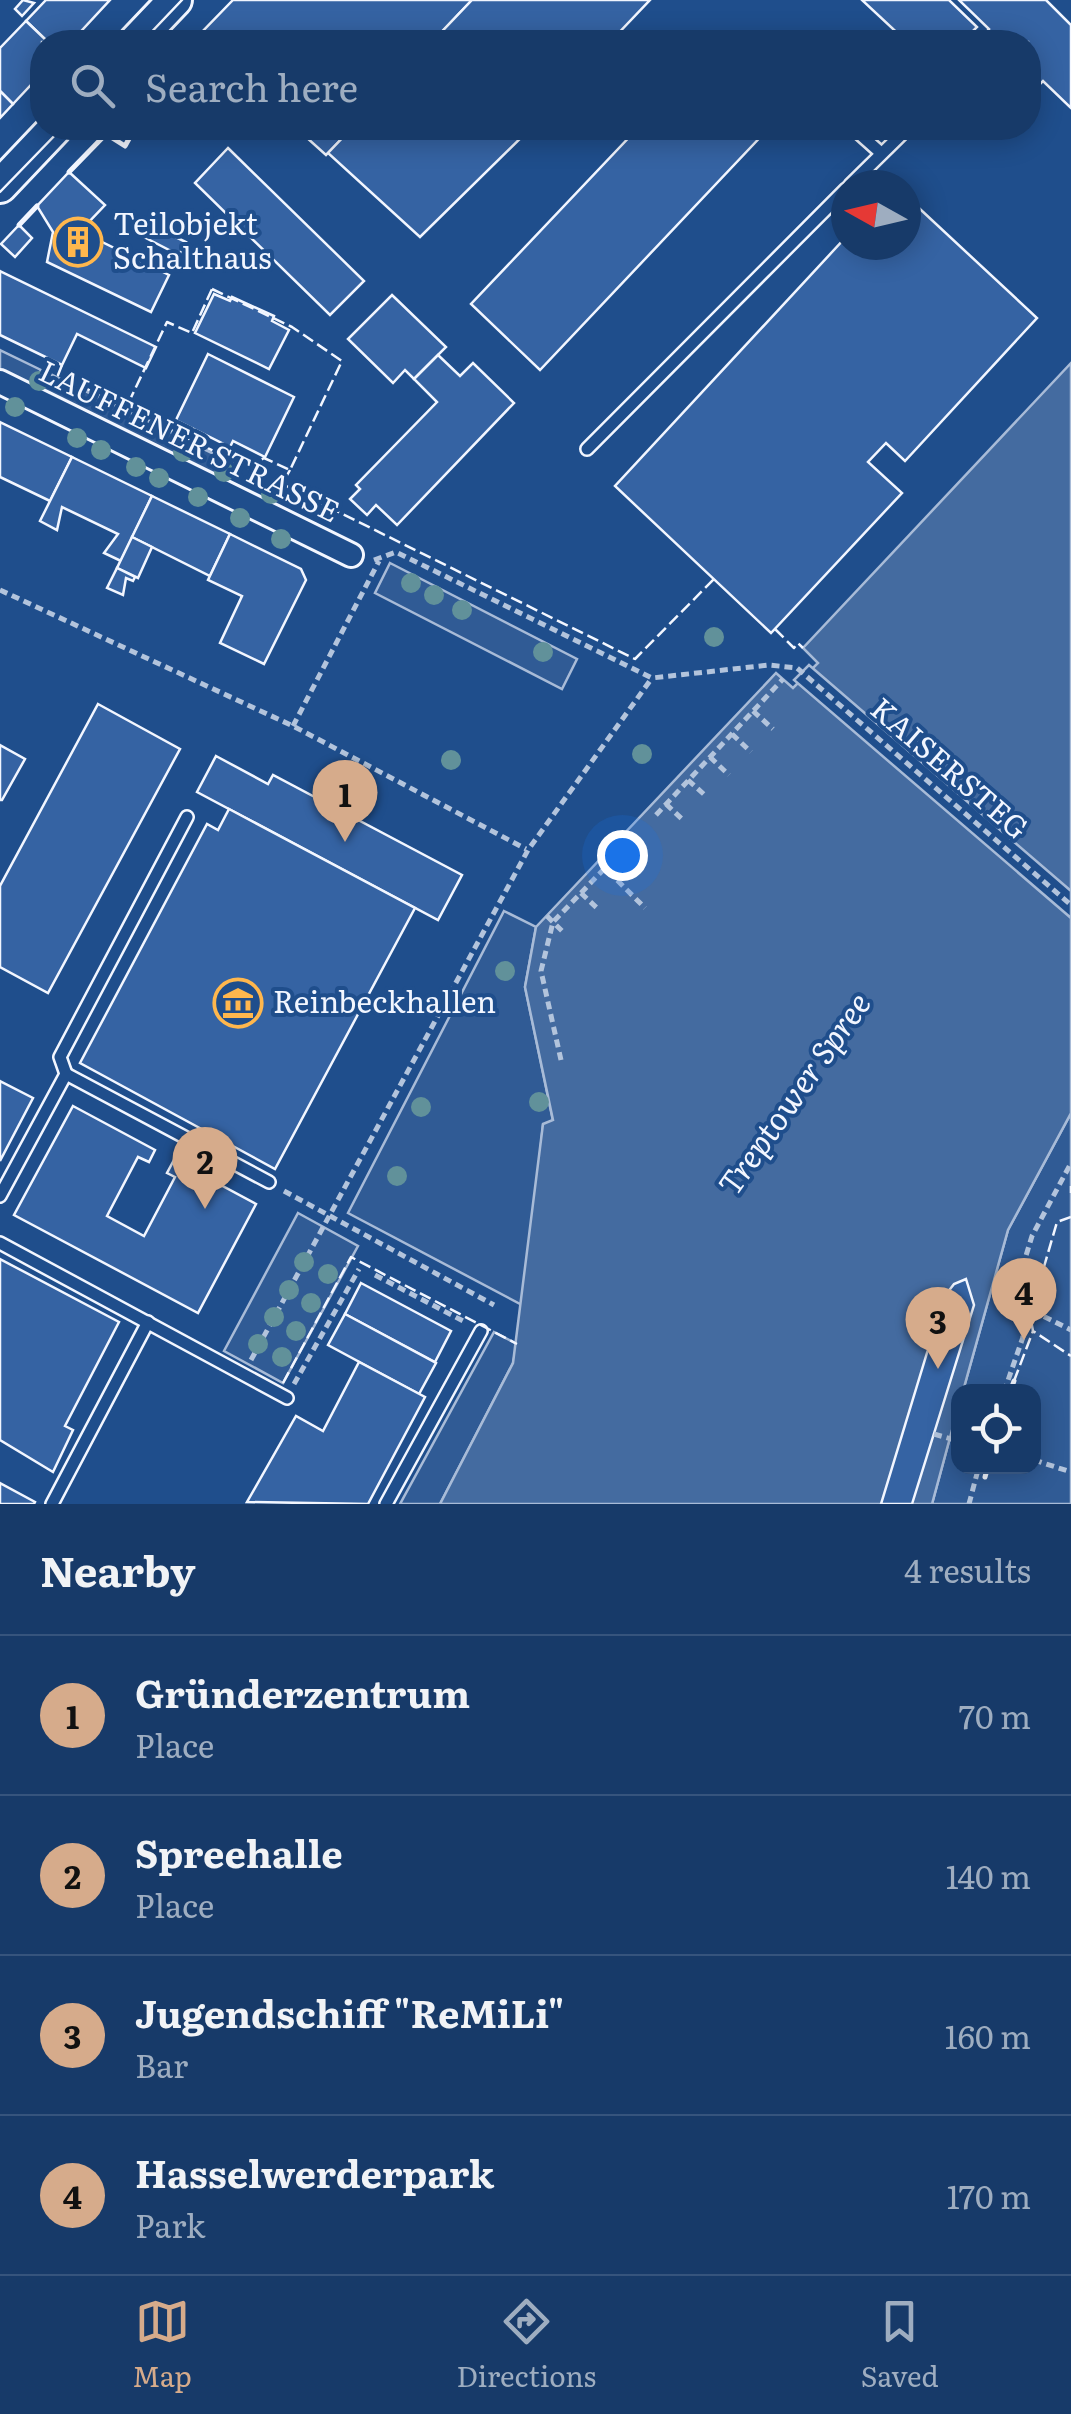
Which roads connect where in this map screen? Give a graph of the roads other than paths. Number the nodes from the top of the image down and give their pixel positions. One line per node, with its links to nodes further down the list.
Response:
1 (175, 0): 2 (street)
2 (146, 30)
3 (44, 140): 8 (street)
4 (867, 140): 6 (lane)
5 (896, 140): 6 (lane)
6 (882, 153): 7 (lane)
7 (865, 170)
8 (0, 186)
9 (831, 204): 11 (lane)
10 (0, 382): 12 (street, LAUFFENER STRASSE)
11 (587, 448)
12 (352, 555)
13 (188, 817): 14 (lane)
14 (66, 1074): 15 (lane); 16 (lane)
15 (269, 1182)
16 (0, 1196)
17 (0, 1244): 18 (lane)
18 (148, 1322): 20 (lane); 21 (lane)
19 (480, 1330): 22 (lane)
20 (287, 1398)
21 (52, 1504)
22 (386, 1504)

